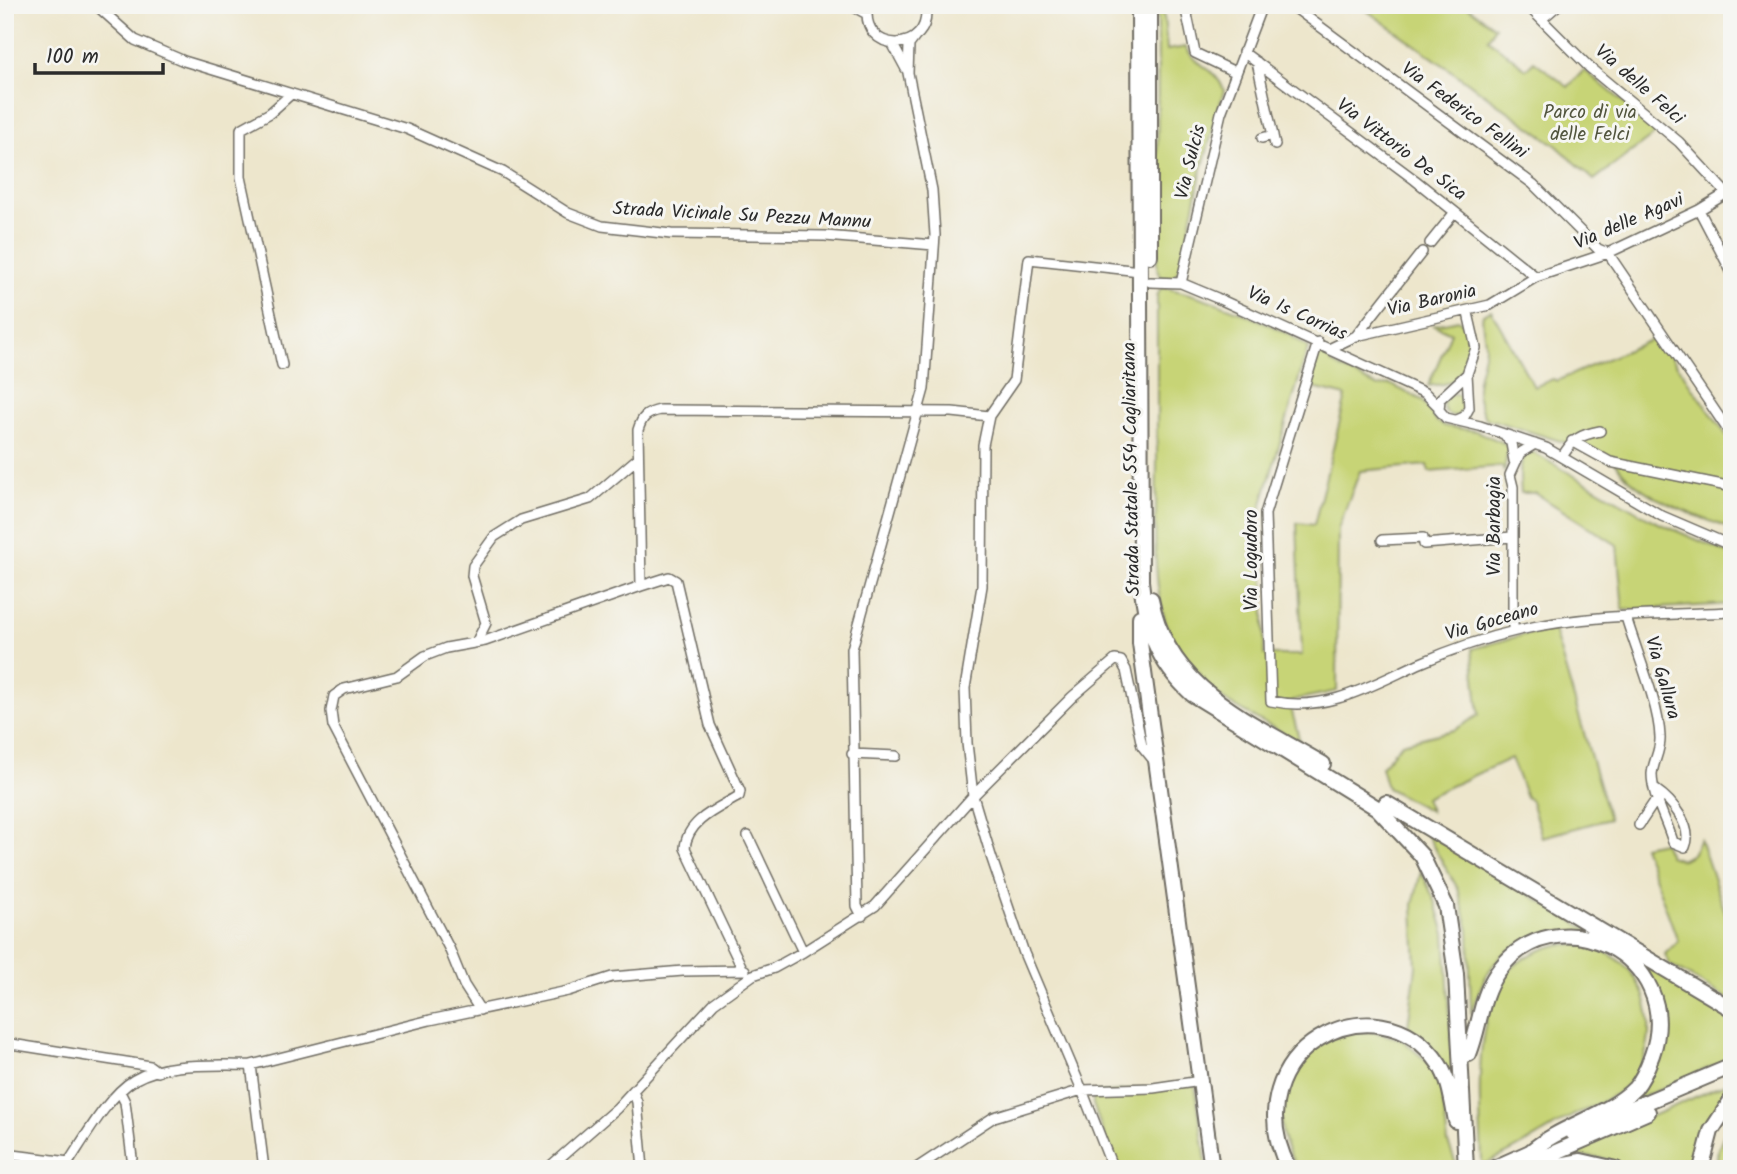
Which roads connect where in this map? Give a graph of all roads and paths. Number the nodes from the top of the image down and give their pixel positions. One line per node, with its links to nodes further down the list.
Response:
1 (96, 5): 20 (street, Strada Vicinale Su Pezzu Mannu)
2 (850, 5): 12 (street)
3 (925, 5): 14 (street)
4 (1139, 5): 32 (highway, Strada Statale 554 Cagliaritana)
5 (1150, 5): 32 (highway, Strada Statale 554 Cagliaritana)
6 (1185, 5): 18 (street)
7 (1262, 5): 16 (street, Via Sulcis)
8 (1291, 5): 11 (street, Via Federico Fellini)
9 (1527, 5): 13 (street, Via delle Felci)
10 (1558, 5): 13 (street)
11 (1305, 9): 30 (street, Via Federico Fellini)
12 (868, 10): 15 (street)
13 (1544, 18): 24 (street, Via delle Felci)
14 (915, 37): 15 (street); 19 (street)
15 (892, 43): 19 (street)
16 (1243, 52): 17 (street, Via Vittorio De Sica); 18 (street, Via Sulcis)
17 (1256, 62): 21 (street); 26 (street, Via Vittorio De Sica)
18 (1235, 72): 34 (street, Via Sulcis)
19 (908, 73): 28 (street)
20 (290, 95): 28 (street, Strada Vicinale Su Pezzu Mannu); 39 (street)
21 (1273, 135): 22 (street); 23 (street)
22 (1262, 138)
23 (1275, 145)
24 (1729, 191): 25 (street, Via delle Agavi)
25 (1699, 211): 30 (street, Via delle Agavi); 31 (street)
26 (1455, 212): 27 (street); 33 (street, Via Vittorio De Sica)
27 (1430, 243)
28 (933, 245): 45 (street)
29 (1422, 252): 36 (street)
30 (1608, 253): 33 (street, Via delle Agavi); 51 (street, Via Federico Fellini)
31 (1732, 274)
32 (1145, 276): 34 (street, Via Is Corrias); 46 (street, Via Is Corrias); 61 (highway, Strada Statale 554 Cagliaritana); 74 (highway, Strada Statale 554 Cagliaritana)
33 (1536, 277): 35 (street, Via Baronia)
34 (1181, 284): 37 (street, Via Is Corrias)
35 (1468, 313): 36 (street, Via Baronia); 40 (street)
36 (1356, 337): 38 (street, Via Baronia)
37 (1318, 342): 38 (street, Via Is Corrias); 67 (street, Via Logudoro)
38 (1331, 348): 42 (street, Via Is Corrias)
39 (282, 365)
40 (1467, 374): 41 (street); 43 (street)
41 (1449, 391): 42 (street, Via Is Corrias); 43 (street); 44 (street)
42 (1425, 393): 44 (street, Via Is Corrias)
43 (1468, 404): 47 (street); 48 (street)
44 (1439, 407): 47 (street)
45 (919, 413): 46 (street); 55 (street); 68 (street)
46 (989, 416): 72 (street)
47 (1457, 421): 48 (street)
48 (1480, 425): 50 (street)
49 (1600, 430): 52 (street)
50 (1504, 434): 53 (street); 56 (street)
51 (1732, 436)
52 (1572, 441): 54 (street); 57 (street)
53 (1535, 444): 54 (street); 56 (street)
54 (1562, 457): 60 (street)
55 (638, 458): 62 (street); 66 (street)
56 (1514, 463): 58 (street, Via Barbagia)
57 (1732, 487)
58 (1512, 537): 59 (street); 65 (street, Via Barbagia)
59 (1382, 540)
60 (1732, 546)
61 (1140, 581): 70 (highway); 94 (highway, Strada Statale 554 Cagliaritana)
62 (641, 586): 66 (street); 79 (street)
63 (1732, 612): 64 (street, Via Goceano)
64 (1626, 617): 65 (street, Via Goceano); 71 (street, Via Gallura)
65 (1513, 631): 67 (street, Via Goceano)
66 (477, 641): 82 (street)
67 (1271, 701)
68 (852, 754): 69 (street); 77 (street)
69 (896, 756)
70 (1158, 766): 72 (street); 89 (highway)
71 (1656, 790): 73 (street, Via Gallura); 73 (street, Via Gallura)
72 (973, 796): 77 (street); 90 (street)
73 (1659, 801): 75 (street)
74 (1386, 803): 81 (highway); 84 (highway, Strada Statale 554 Cagliaritana)
75 (1639, 825)
76 (748, 836): 78 (street)
77 (862, 916): 78 (street)
78 (803, 952): 80 (street)
79 (742, 968): 80 (street); 82 (street)
80 (753, 975): 91 (street)
81 (1732, 1009)
82 (480, 1010): 85 (street)
83 (5, 1044): 87 (street)
84 (1469, 1054): 95 (highway); 108 (highway, Strada Statale 554 Cagliaritana)
85 (251, 1065): 87 (street); 100 (street)
86 (1732, 1066): 95 (highway)
87 (158, 1072): 92 (street)
88 (1732, 1076): 109 (highway)
89 (1201, 1081): 90 (street); 105 (highway)
90 (1082, 1090): 103 (street); 104 (street)
91 (633, 1091): 101 (street); 102 (street)
92 (120, 1092): 97 (street); 98 (street)
93 (1732, 1099): 112 (highway)
94 (1464, 1148): 106 (highway); 107 (highway)
95 (1530, 1152): 99 (highway)
96 (5, 1154): 98 (street)
97 (132, 1158)
98 (66, 1165)
99 (1497, 1167)
100 (264, 1169)
101 (547, 1169)
102 (643, 1169)
103 (915, 1169)
104 (1113, 1169)
105 (1212, 1169)
106 (1289, 1169)
107 (1466, 1169)
108 (1475, 1169)
109 (1517, 1169)
110 (1539, 1169): 111 (highway)
111 (1616, 1169)
112 (1701, 1169)

